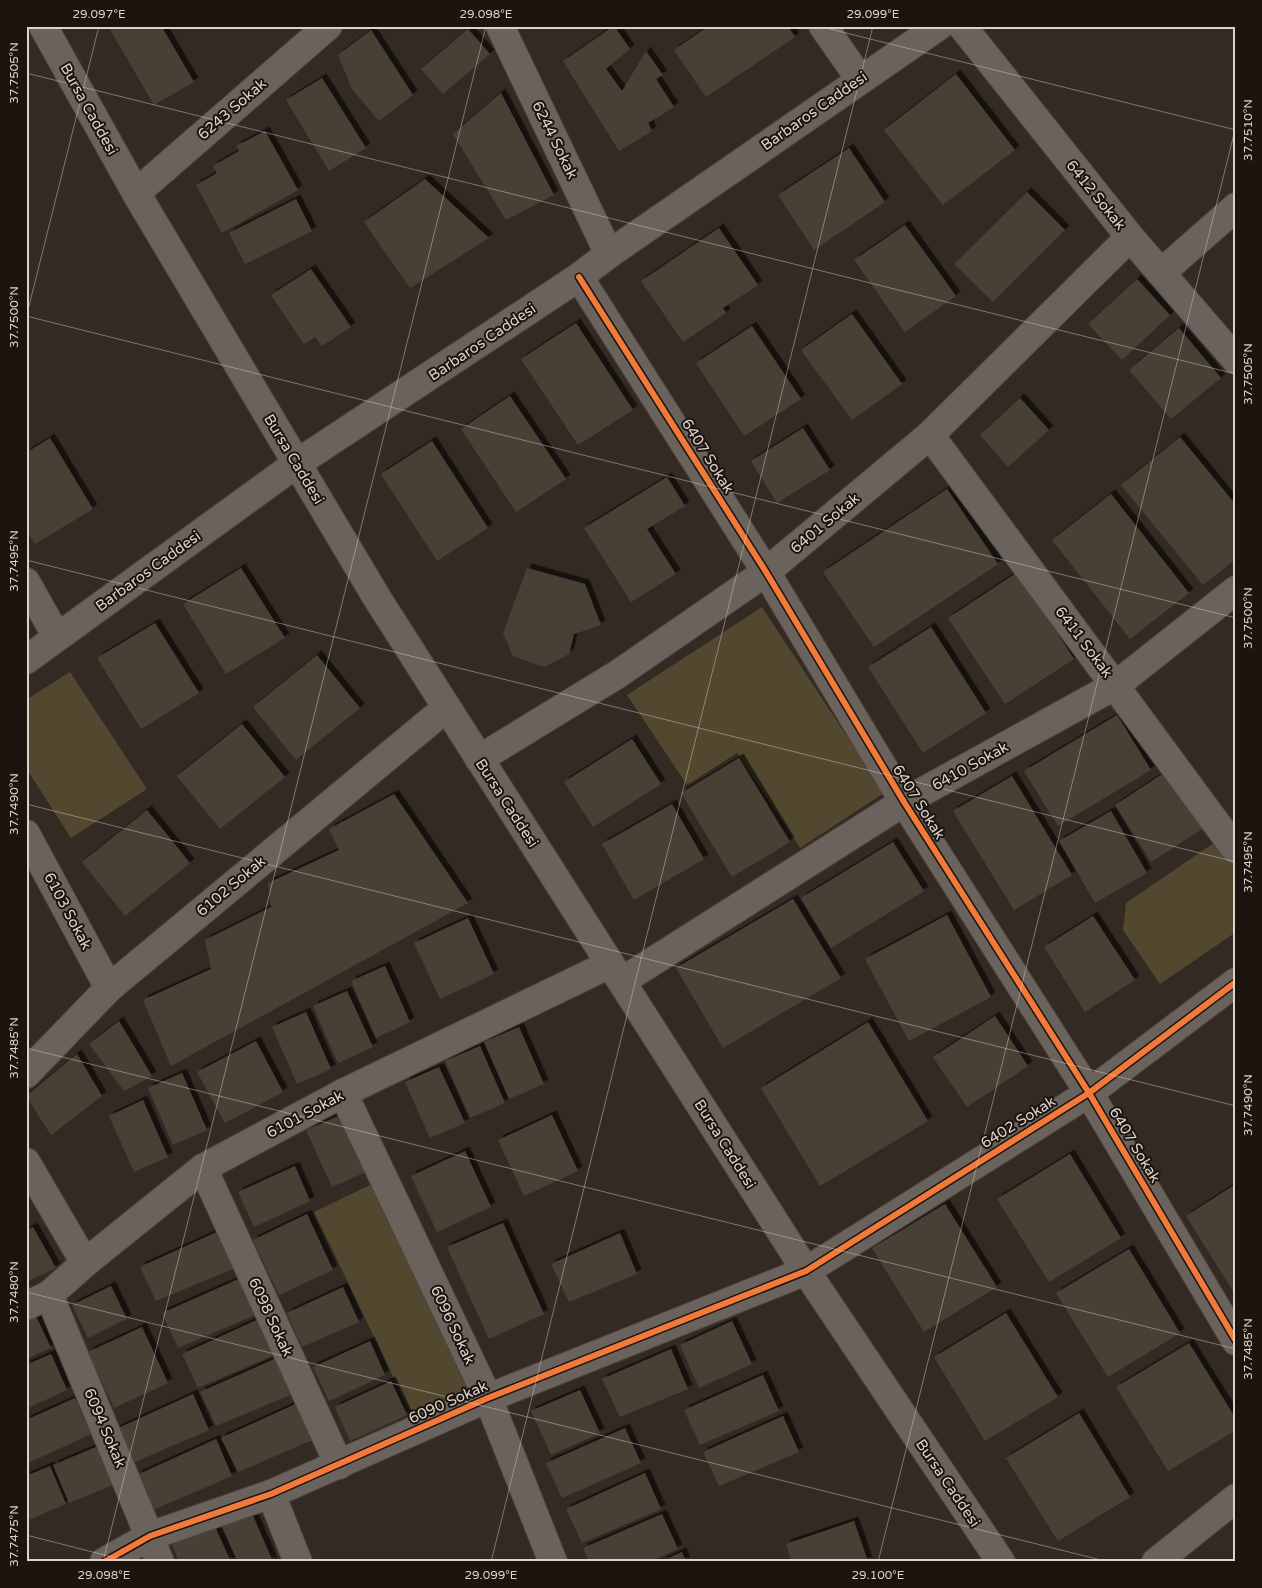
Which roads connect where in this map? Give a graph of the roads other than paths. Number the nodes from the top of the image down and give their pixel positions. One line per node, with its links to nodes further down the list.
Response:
1 (43, 26): 8 (street, Bursa Caddesi)
2 (328, 26): 8 (street, 6243 Sokak)
3 (500, 26): 11 (street, 6244 Sokak)
4 (824, 26): 7 (street)
5 (939, 26): 7 (street, Barbaros Caddesi)
6 (962, 26): 10 (street, 6412 Sokak)
7 (860, 79): 11 (street, Barbaros Caddesi)
8 (136, 193): 16 (street, Bursa Caddesi)
9 (1236, 207): 12 (street)
10 (1130, 237): 12 (street, 6412 Sokak); 15 (street, 6401 Sokak)
11 (609, 254): 13 (street, Barbaros Caddesi)
12 (1161, 273): 14 (street, 6412 Sokak)
13 (579, 277): 16 (street, Barbaros Caddesi); 17 (street, 6407 Sokak)
14 (1236, 360)
15 (930, 435): 17 (street, 6401 Sokak); 22 (street, 6411 Sokak)
16 (296, 464): 20 (street, Barbaros Caddesi); 23 (street, Bursa Caddesi)
17 (766, 572): 24 (street, 6401 Sokak); 25 (street, 6407 Sokak)
18 (26, 582): 20 (street)
19 (1236, 590): 22 (street, 6410 Sokak)
20 (57, 637): 21 (street, Barbaros Caddesi)
21 (26, 660)
22 (1116, 685): 25 (street, 6410 Sokak); 27 (street, 6411 Sokak)
23 (446, 709): 24 (street, Bursa Caddesi); 30 (street, 6102 Sokak)
24 (479, 758): 28 (street, Bursa Caddesi)
25 (904, 802): 28 (street, 6410 Sokak); 32 (street, 6407 Sokak)
26 (26, 834): 30 (street, 6103 Sokak)
27 (1236, 850)
28 (616, 973): 33 (street, 6101 Sokak); 37 (street, Bursa Caddesi)
29 (1236, 982): 32 (street, 6402 Sokak)
30 (109, 988): 31 (street, 6102 Sokak)
31 (26, 1074)
32 (1089, 1092): 37 (street, 6402 Sokak); 39 (street, 6407 Sokak)
33 (343, 1093): 35 (street, 6101 Sokak); 40 (street, 6096 Sokak)
34 (26, 1162): 36 (street)
35 (203, 1168): 36 (street, 6101 Sokak); 41 (street, 6098 Sokak)
36 (85, 1263): 38 (street, 6101 Sokak)
37 (806, 1272): 40 (street, 6090 Sokak); 49 (street, Bursa Caddesi)
38 (38, 1300): 44 (street, 6094 Sokak)
39 (1236, 1341)
40 (488, 1398): 41 (street, 6090 Sokak); 48 (street, 6096 Sokak)
41 (338, 1465): 42 (street, 6090 Sokak)
42 (270, 1494): 44 (street, 6090 Sokak); 47 (street)
43 (1236, 1498): 50 (street)
44 (150, 1536): 45 (street, 6090 Sokak); 46 (street, 6094 Sokak)
45 (104, 1562)
46 (160, 1562)
47 (298, 1562)
48 (553, 1562)
49 (1001, 1562)
50 (1156, 1562)

